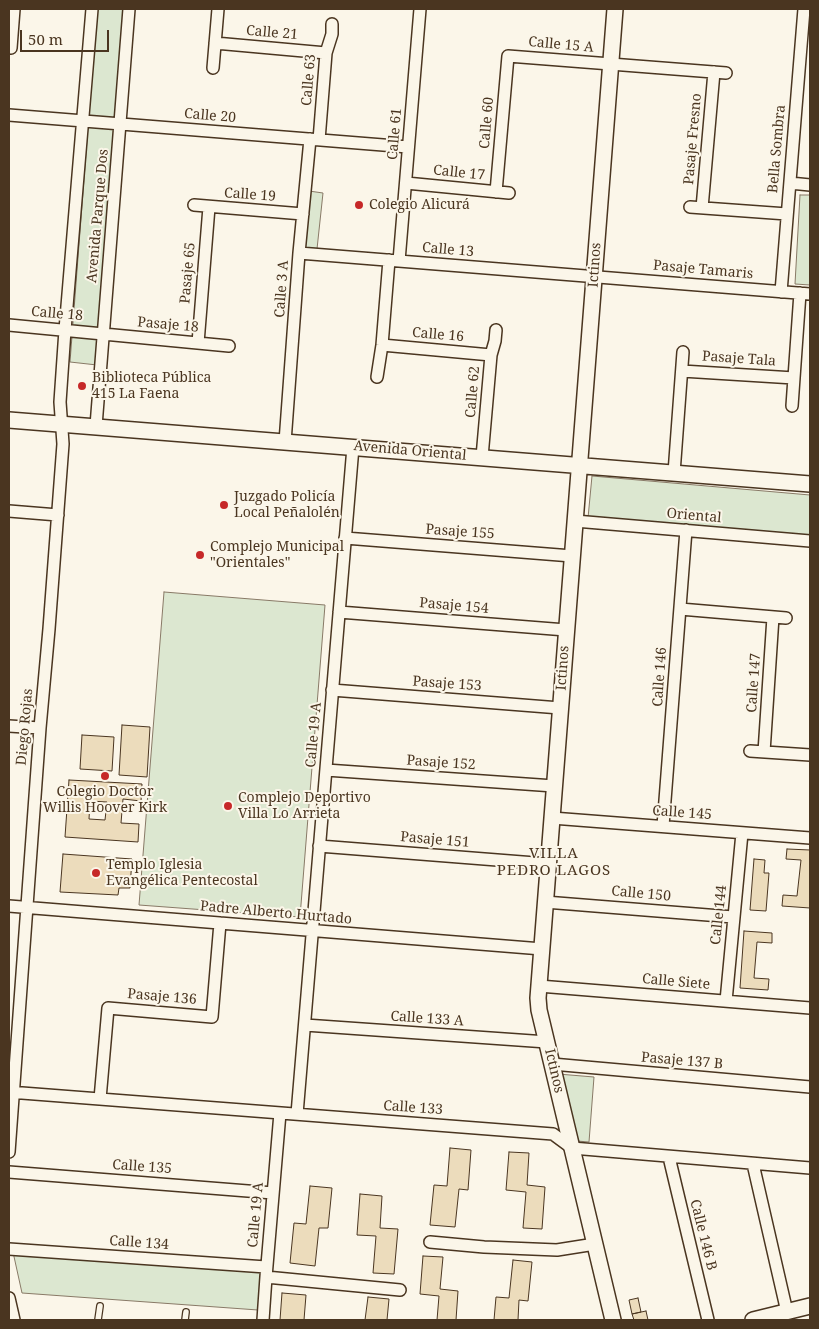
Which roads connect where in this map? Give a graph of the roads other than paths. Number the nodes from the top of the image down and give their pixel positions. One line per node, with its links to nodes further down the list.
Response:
1 (14, 9): 9 (street)
2 (92, 9): 17 (street, Avenida Parque Dos)
3 (129, 9): 18 (street, Avenida Parque Dos)
4 (218, 9): 10 (street)
5 (420, 9): 20 (street, Calle 61)
6 (615, 9): 14 (street, Ictinos)
7 (804, 9): 22 (street, Bella Sombra)
8 (332, 24): 12 (street, Calle 63)
9 (11, 29): 11 (street)
10 (215, 43): 12 (street, Calle 21); 15 (street)
11 (11, 48)
12 (326, 53): 19 (street, Calle 63)
13 (508, 56): 14 (street, Calle 15 A); 24 (street, Calle 60)
14 (611, 64): 29 (street, Pasaje Fresno); 34 (street, Ictinos)
15 (212, 68)
16 (9, 115): 17 (street, Calle 20)
17 (82, 121): 18 (street, Calle 20); 38 (street, Avenida Parque Dos)
18 (120, 124): 19 (street, Calle 20); 40 (street, Avenida Parque Dos)
19 (315, 139): 20 (street, Calle 20); 30 (street, Calle 3 A)
20 (408, 147): 21 (street, Calle 61)
21 (406, 183): 24 (street, Calle 17); 33 (street, Calle 61)
22 (790, 183): 23 (street); 31 (street, Bella Sombra)
23 (810, 184)
24 (496, 192): 25 (street, Calle 17)
25 (509, 193)
26 (194, 206): 27 (street, Calle 19)
27 (209, 207): 30 (street, Calle 19); 41 (street, Pasaje 65)
28 (690, 207): 29 (street)
29 (702, 208): 31 (street)
30 (303, 214): 32 (street, Calle 3 A)
31 (787, 214): 35 (street, Bella Sombra)
32 (299, 252): 33 (street, Calle 13); 53 (street, Calle 3 A)
33 (394, 260): 34 (street, Calle 13); 42 (street, Calle 61)
34 (594, 277): 35 (street, Pasaje Tamaris); 56 (street, Ictinos)
35 (781, 292): 36 (street, Pasaje Tamaris)
36 (805, 294): 48 (street)
37 (9, 325): 38 (street, Calle 18)
38 (65, 330): 40 (street, Calle 18); 51 (street, Avenida Parque Dos)
39 (496, 330): 45 (street, Calle 62)
40 (103, 334): 41 (street, Pasaje 18); 52 (street, Avenida Parque Dos)
41 (198, 343): 43 (street, Pasaje 18)
42 (382, 345): 45 (street, Calle 16); 47 (street, Calle 61)
43 (229, 346)
44 (684, 352): 46 (street, Pasaje Tala)
45 (491, 355): 55 (street, Calle 62)
46 (682, 371): 48 (street, Pasaje Tala); 57 (street, Pasaje Tala)
47 (377, 377)
48 (794, 378): 49 (street)
49 (792, 406)
50 (9, 420): 51 (street, Avenida Oriental)
51 (62, 424): 52 (street, Avenida Oriental); 60 (street, Diego Rojas)
52 (96, 426): 53 (street, Avenida Oriental)
53 (285, 442): 54 (street, Avenida Oriental)
54 (352, 447): 55 (street, Avenida Oriental); 63 (street, Calle 19 A)
55 (482, 457): 56 (street, Avenida Oriental)
56 (579, 465): 57 (street, Avenida Oriental); 61 (street, Ictinos)
57 (674, 473): 58 (street, Avenida Oriental)
58 (810, 484)
59 (9, 512): 60 (street)
60 (58, 515): 74 (street, Diego Rojas)
61 (575, 521): 62 (street, Oriental); 65 (street, Ictinos)
62 (686, 530): 64 (street, Oriental); 66 (street, Calle 146)
63 (345, 538): 65 (street, Pasaje 155); 67 (street, Calle 19 A)
64 (810, 541)
65 (572, 556): 70 (street, Ictinos)
66 (680, 609): 68 (street); 81 (street, Calle 146)
67 (339, 612): 70 (street, Pasaje 154); 71 (street, Calle 19 A)
68 (774, 617): 69 (street); 76 (street, Calle 147)
69 (786, 618)
70 (566, 630): 72 (street, Ictinos)
71 (332, 690): 72 (street, Pasaje 153); 78 (street, Calle 19 A)
72 (560, 708): 79 (street, Ictinos)
73 (9, 726): 74 (street)
74 (40, 728): 88 (street, Diego Rojas)
75 (750, 751): 76 (street)
76 (764, 752): 77 (street)
77 (810, 755)
78 (326, 770): 79 (street, Pasaje 152); 84 (street, Calle 19 A)
79 (554, 786): 80 (street, Ictinos)
80 (552, 818): 81 (street, Calle 145); 85 (street, Ictinos)
81 (663, 826): 82 (street, Calle 145)
82 (742, 833): 83 (street, Calle 145); 89 (street, Calle 144)
83 (810, 838)
84 (320, 846): 85 (street, Pasaje 151); 91 (street, Calle 19 A)
85 (548, 864): 86 (street, Ictinos)
86 (545, 902): 89 (street, Calle 150); 92 (street, Ictinos)
87 (9, 906): 88 (street, Padre Alberto Hurtado)
88 (27, 908): 90 (street, Padre Alberto Hurtado); 100 (street, Diego Rojas)
89 (734, 916): 94 (street, Calle 144)
90 (220, 924): 91 (street, Padre Alberto Hurtado); 101 (street, Pasaje 136)
91 (312, 931): 92 (street, Padre Alberto Hurtado); 96 (street, Calle 19 A)
92 (542, 950): 93 (street, Ictinos)
93 (539, 986): 94 (street, Calle Siete); 97 (street, Ictinos)
94 (726, 1001): 95 (street, Calle Siete)
95 (810, 1008)
96 (304, 1026): 97 (street, Calle 133 A); 103 (street, Calle 19 A)
97 (547, 1042): 98 (street, Ictinos)
98 (552, 1064): 99 (street, Pasaje 137 B); 104 (street, Ictinos)
99 (810, 1087)
100 (12, 1092): 101 (street, Calle 133); 105 (street, Diego Rojas)
101 (100, 1099): 102 (street, Calle 133)
102 (280, 1113): 103 (street, Calle 133); 110 (street, Calle 19 A)
103 (297, 1114): 104 (street, Calle 133)
104 (572, 1148): 106 (street, Calle 133); 112 (street, Ictinos)
105 (9, 1152)
106 (669, 1156): 107 (street, Calle 133); 126 (street, Calle 146 B)
107 (753, 1164): 108 (street, Calle 133); 120 (street)
108 (810, 1168)
109 (9, 1172): 110 (street, Calle 135)
110 (273, 1193): 114 (street, Calle 19 A)
111 (430, 1242): 112 (street)
112 (595, 1244): 125 (street, Ictinos)
113 (9, 1249): 114 (street, Calle 134)
114 (266, 1272): 115 (street, Calle 134); 124 (street, Calle 19 A)
115 (400, 1290)
116 (9, 1298): 121 (street)
117 (100, 1306): 122 (lane)
118 (810, 1306): 120 (street)
119 (186, 1312): 123 (lane)
120 (787, 1312): 127 (street)
121 (14, 1320)
122 (98, 1320)
123 (185, 1320)
124 (263, 1320)
125 (613, 1320)
126 (708, 1320)
127 (753, 1320)

